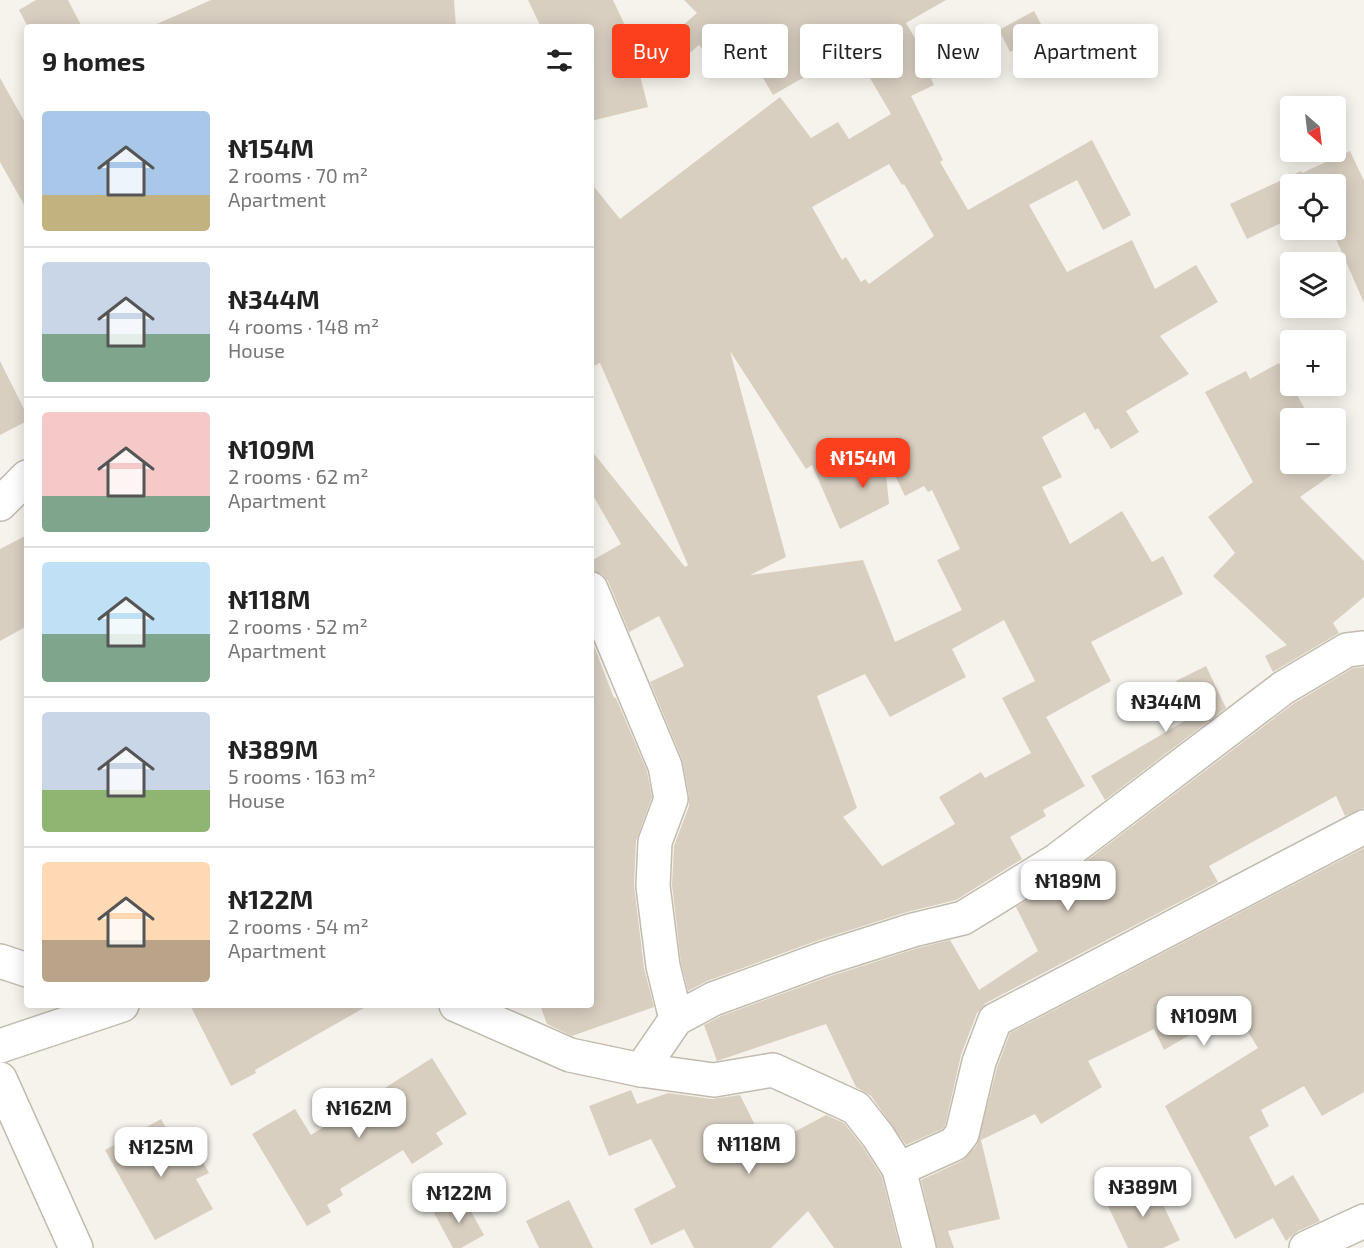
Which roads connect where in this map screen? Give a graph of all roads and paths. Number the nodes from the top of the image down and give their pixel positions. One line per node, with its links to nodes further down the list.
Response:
1 (24, 480): 2 (street)
2 (0, 504)
3 (594, 596): 10 (street)
4 (1364, 648): 10 (street)
5 (1364, 827): 14 (street)
6 (0, 962): 7 (street)
7 (24, 969)
8 (113, 1008): 11 (street)
9 (463, 1008): 12 (street)
10 (675, 1019): 12 (street)
11 (0, 1046)
12 (640, 1070): 14 (street)
13 (0, 1079): 16 (street)
14 (899, 1169): 17 (street)
15 (1364, 1221): 18 (street)
16 (76, 1248)
17 (919, 1248)
18 (1306, 1248)

